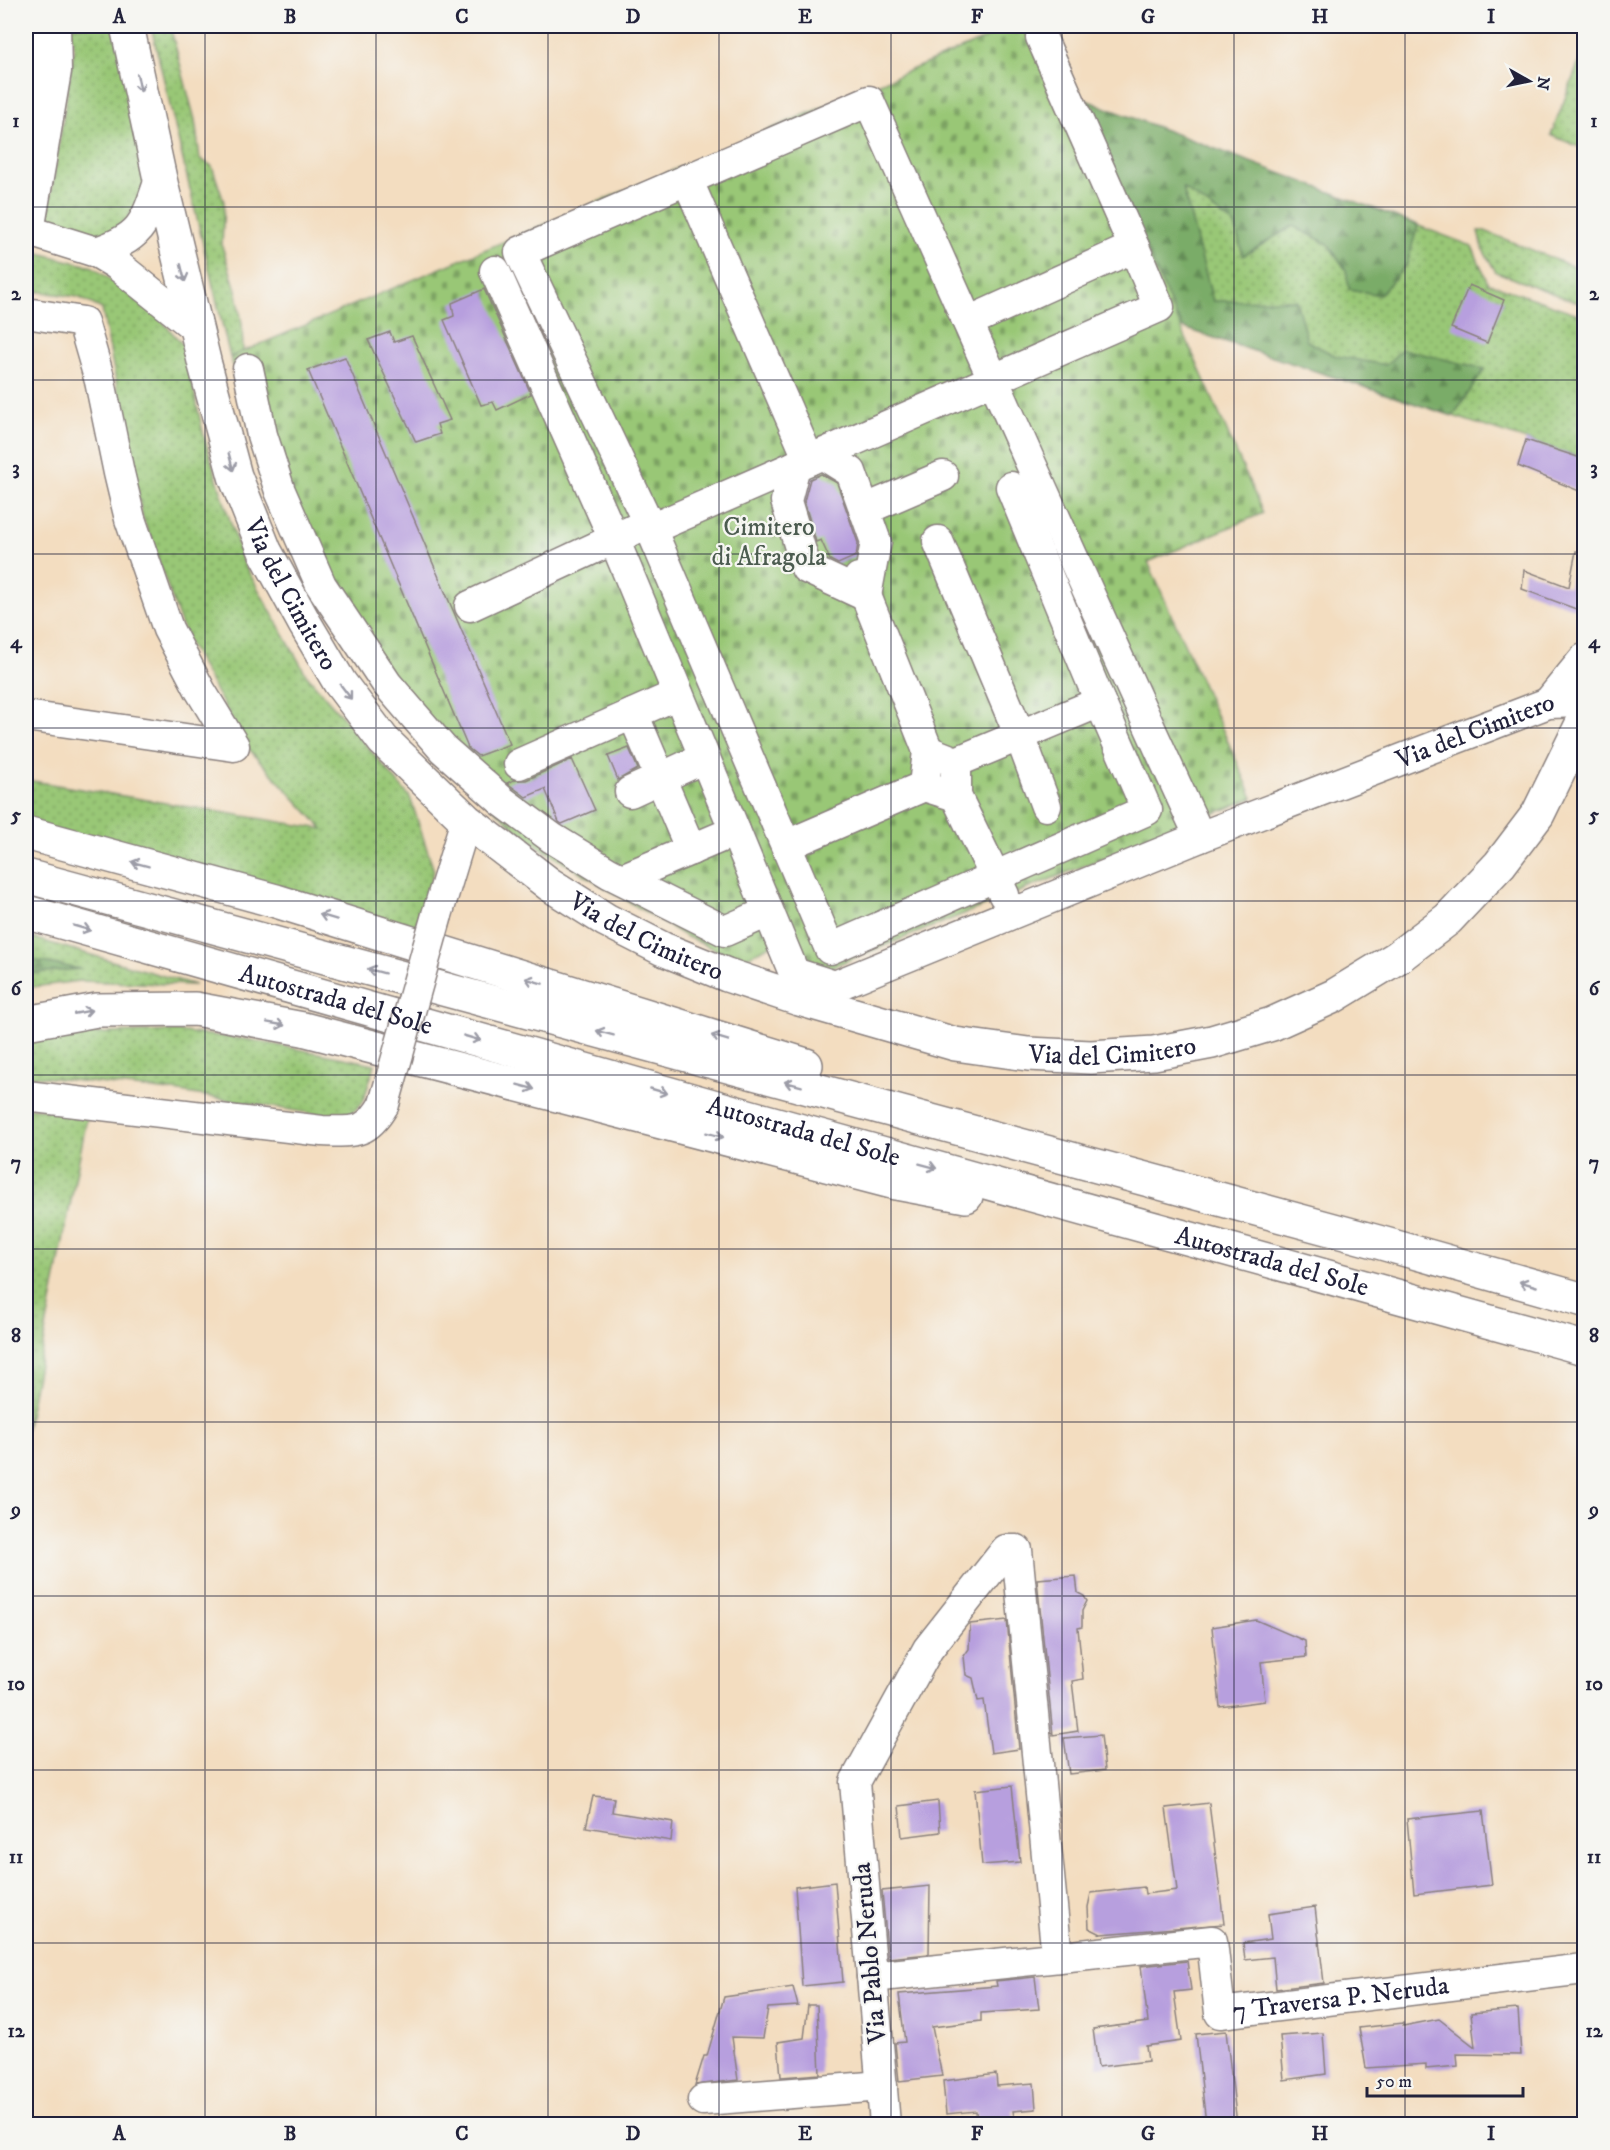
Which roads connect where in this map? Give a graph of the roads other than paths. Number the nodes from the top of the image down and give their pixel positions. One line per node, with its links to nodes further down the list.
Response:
1 (28, 26): 5 (street)
2 (55, 26): 8 (street)
3 (127, 26): 6 (main road, Via del Cimitero, one-way to 6)
4 (1041, 38): 9 (street)
5 (26, 94)
6 (160, 179): 10 (street); 14 (main road, Via del Cimitero, one-way to 14)
7 (687, 179): 13 (street); 17 (street); 21 (street)
8 (27, 230): 10 (street)
9 (1134, 247): 13 (street); 16 (street)
10 (96, 252): 14 (street)
11 (495, 271): 22 (street)
12 (26, 313): 33 (street)
13 (968, 322): 16 (street)
14 (197, 329): 45 (main road, Via del Cimitero, one-way to 45)
15 (248, 369): 53 (street)
16 (994, 379): 17 (street); 48 (street)
17 (809, 460): 20 (street); 21 (street); 25 (street)
18 (944, 476): 20 (street)
19 (1011, 487): 29 (street)
20 (864, 510): 25 (street)
21 (650, 526): 22 (street); 49 (street)
22 (614, 539): 26 (street); 28 (street)
23 (938, 541): 35 (street)
24 (854, 566): 25 (street)
25 (866, 596): 36 (street)
26 (470, 606)
27 (1584, 659): 31 (street)
28 (678, 694): 32 (street); 37 (street)
29 (1100, 702): 35 (street); 52 (street)
30 (1584, 702): 31 (street, Via del Cimitero)
31 (1548, 703): 48 (street, Via del Cimitero)
32 (633, 714): 39 (street); 40 (street)
33 (26, 716)
34 (1584, 720): 45 (main road, Via del Cimitero)
35 (1020, 736): 38 (street); 44 (street)
36 (928, 752): 38 (street); 41 (street)
37 (704, 759): 40 (street); 46 (street)
38 (956, 762): 43 (street)
39 (519, 764)
40 (661, 778): 42 (street); 50 (street)
41 (924, 786): 43 (street); 49 (street)
42 (630, 792)
43 (956, 796): 52 (street)
44 (1046, 806)
45 (466, 820): 58 (street, bridge)
46 (735, 831): 50 (street); 55 (street)
47 (26, 833): 60 (main road, one-way to 47)
48 (1200, 837): 56 (street, Via del Cimitero)
49 (787, 845): 52 (street)
50 (691, 850): 53 (street)
51 (26, 876): 60 (main road, Autostrada del Sole, one-way to 51)
52 (995, 877): 56 (street)
53 (621, 879): 55 (street)
54 (26, 912): 59 (main road, Autostrada del Sole, one-way to 59)
55 (768, 912): 56 (street, Via del Cimitero)
56 (1015, 913)
57 (26, 1023): 59 (main road, one-way to 59)
58 (26, 1096)
59 (1173, 1234): 62 (main road, Autostrada del Sole)
60 (1378, 1242): 61 (main road, Autostrada del Sole, one-way to 60)
61 (1584, 1300)
62 (1584, 1348)
63 (1057, 1957): 64 (street, 7 Traversa P. Neruda); 65 (street, 7 Traversa P. Neruda); 65 (street, Via Pablo Neruda)
64 (1584, 1969)
65 (872, 1977): 66 (street, Via Pablo Neruda)
66 (882, 2086): 67 (street); 68 (street, Via Pablo Neruda)
67 (703, 2100)
68 (885, 2124)

